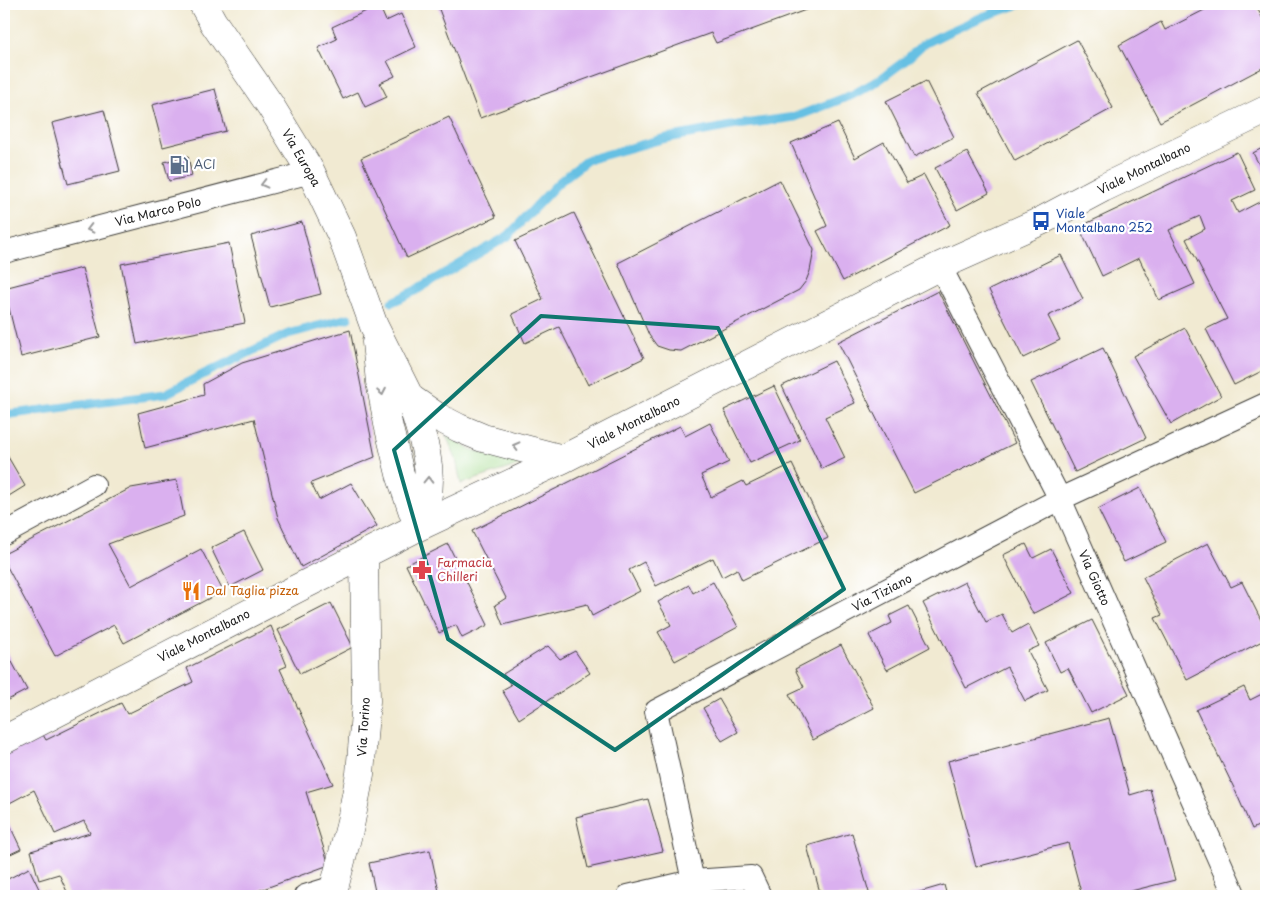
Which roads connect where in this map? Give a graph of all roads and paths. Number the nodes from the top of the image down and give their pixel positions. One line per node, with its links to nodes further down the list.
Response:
1 (203, 4): 3 (main road, Via Europa)
2 (1266, 110): 5 (main road, Viale Montalbano)
3 (311, 172): 4 (street, Via Marco Polo, one-way to 4); 6 (main road, Via Europa)
4 (4, 252)
5 (940, 266): 9 (main road, Viale Montalbano); 11 (street, Via Giotto)
6 (374, 326): 7 (main road); 12 (main road, one-way to 12)
7 (410, 398): 9 (main road, one-way to 7); 12 (main road, one-way to 7)
8 (1266, 404): 11 (street, Via Tiziano)
9 (563, 459): 12 (main road, Viale Montalbano)
10 (94, 485): 13 (street)
11 (1060, 499): 16 (street, Via Tiziano); 21 (street, Via Giotto)
12 (418, 527): 14 (main road, Viale Montalbano)
13 (4, 534)
14 (364, 555): 15 (main road, Viale Montalbano); 17 (main road, Via Torino)
15 (4, 740)
16 (693, 881): 19 (street); 20 (street)
17 (333, 892): 18 (street)
18 (306, 896)
19 (628, 896)
20 (760, 896)
21 (1235, 896)

